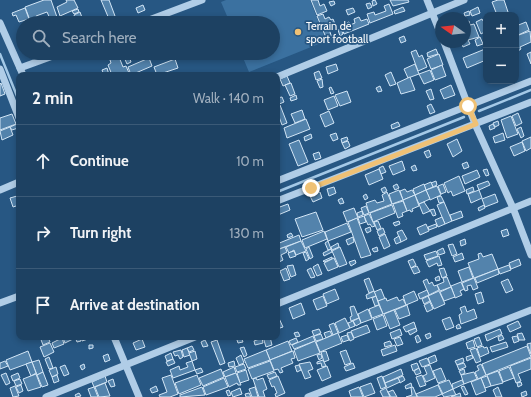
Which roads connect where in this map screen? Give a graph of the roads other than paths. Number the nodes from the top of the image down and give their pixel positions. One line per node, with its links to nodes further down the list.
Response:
1 (202, 0): 5 (street)
2 (427, 0): 4 (street)
3 (464, 0): 4 (street)
4 (432, 13): 6 (street); 14 (street)
5 (160, 16)
6 (435, 20)
7 (0, 23): 9 (street)
8 (446, 48): 18 (street)
9 (16, 59)
10 (17, 60): 13 (street)
11 (47, 60): 13 (street)
12 (0, 69): 15 (street)
13 (22, 72)
14 (280, 76)
15 (2, 79): 19 (street)
16 (531, 81): 18 (street)
17 (531, 102): 20 (street)
18 (469, 108): 20 (street); 21 (street)
19 (16, 111)
20 (475, 122): 24 (street); 26 (street)
21 (280, 181)
22 (16, 183): 23 (street)
23 (0, 190)
24 (280, 201)
25 (531, 201): 26 (street)
26 (513, 208): 27 (street); 30 (street)
27 (531, 255)
28 (16, 297): 29 (street)
29 (0, 303)
30 (280, 303)
31 (531, 310): 37 (street)
32 (115, 340): 34 (street)
33 (188, 340): 34 (street)
34 (126, 365): 35 (street); 36 (street)
35 (46, 397)
36 (139, 397)
37 (308, 397)

